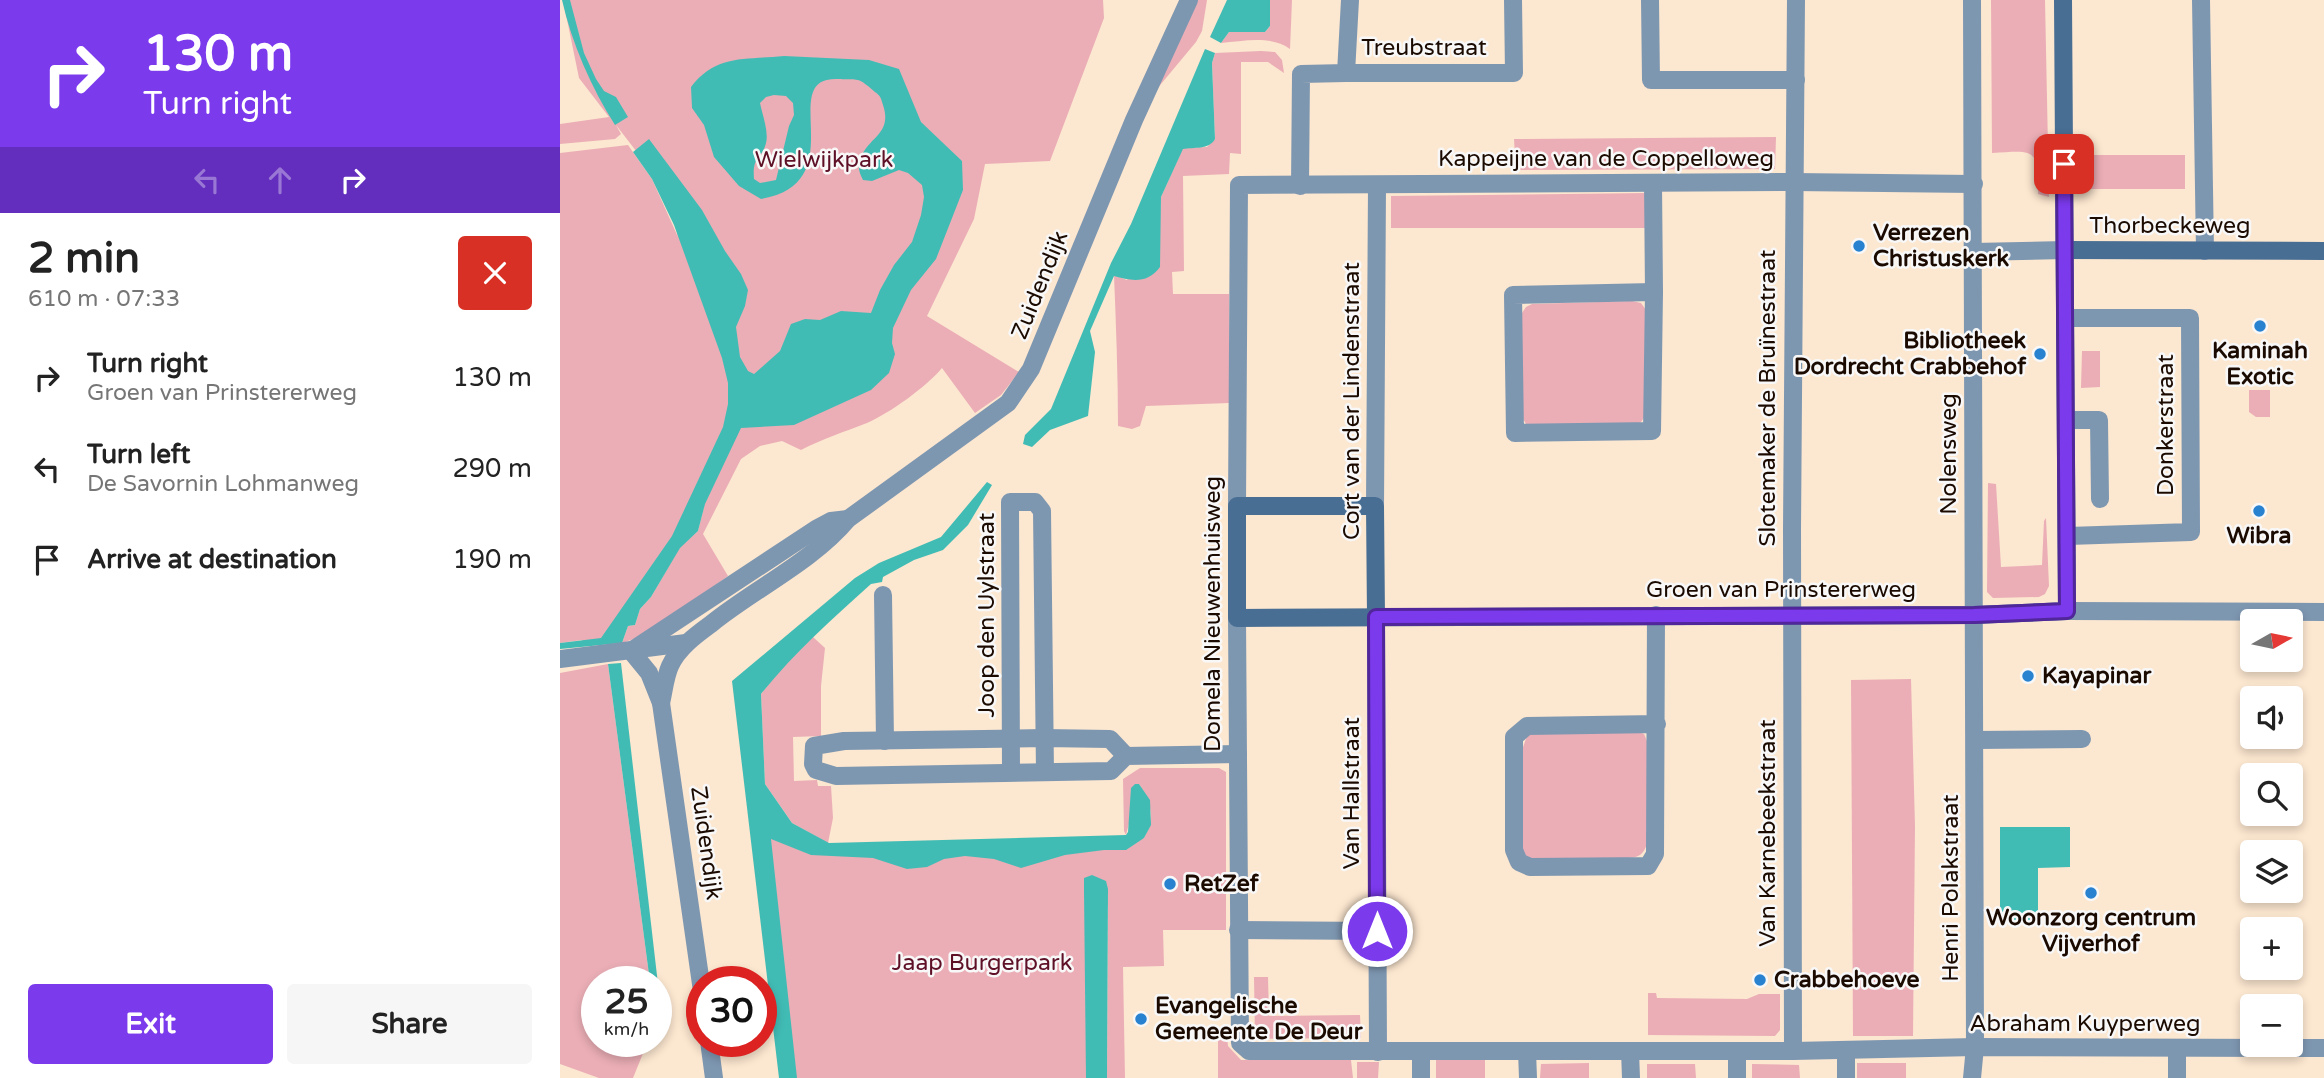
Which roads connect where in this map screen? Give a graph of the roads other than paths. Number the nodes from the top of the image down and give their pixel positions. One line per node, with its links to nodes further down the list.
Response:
1 (1189, 0): 27 (street, Zuidendijk)
2 (1350, 0): 9 (street)
3 (1513, 0): 9 (street, Treubstraat)
4 (1650, 0): 10 (street)
5 (1796, 0): 10 (street, Slotemaker de Bruïnestraat)
6 (1972, 0): 13 (street, Nolensweg)
7 (2063, 0): 17 (street)
8 (2201, 0): 18 (street)
9 (1346, 73): 15 (street)
10 (1796, 79): 11 (street, Slotemaker de Bruïnestraat)
11 (1793, 182): 12 (street, Kappeijne van de Coppelloweg); 13 (street, Kappeijne van de Coppelloweg); 33 (street, Slotemaker de Bruïnestraat)
12 (1653, 183): 16 (street, Kappeijne van de Coppelloweg); 21 (street)
13 (1974, 184): 20 (street, Nolensweg)
14 (1239, 185): 15 (street, Kappeijne van de Coppelloweg); 25 (street, Domela Nieuwenhuisweg)
15 (1300, 186): 16 (street, Kappeijne van de Coppelloweg)
16 (1377, 186): 26 (street, Cort van der Lindenstraat)
17 (2065, 250): 18 (street, Thorbeckeweg); 20 (street, Thorbeckeweg); 22 (street)
18 (2205, 251): 19 (street, Thorbeckeweg)
19 (2324, 251)
20 (1973, 252): 34 (street, Nolensweg)
21 (1654, 292): 21 (street)
22 (2066, 318): 23 (street); 28 (street, Donkerstraat)
23 (2067, 420): 24 (street); 28 (street)
24 (2100, 499)
25 (1237, 506): 26 (street); 36 (street, Domela Nieuwenhuisweg)
26 (1375, 506): 35 (street, Cort van der Lindenstraat)
27 (848, 519): 37 (street, Zuidendijk); 38 (street, Zuidendijk)
28 (2067, 536): 30 (street)
29 (883, 595): 46 (street)
30 (2067, 611): 31 (street, Groen van Prinstererweg); 34 (street, Groen van Prinstererweg)
31 (2324, 611)
32 (1656, 615): 33 (street, Groen van Prinstererweg); 35 (street, Groen van Prinstererweg); 41 (street)
33 (1792, 615): 34 (street, Groen van Prinstererweg); 61 (street, Van Karnebeekstraat)
34 (1974, 615): 45 (street, Henri Polakstraat)
35 (1376, 617): 36 (street, Groen van Prinstererweg); 52 (street, Van Hallstraat)
36 (1237, 618): 47 (street, Domela Nieuwenhuisweg)
37 (686, 643): 38 (street, Zuidendijk); 40 (street, Zuidendijk)
38 (631, 651): 39 (street); 40 (street, Zuidendijk)
39 (560, 659)
40 (662, 703): 53 (street, Zuidendijk)
41 (1657, 724): 41 (street)
42 (1011, 738): 43 (street, Joop den Uylstraat); 43 (street, Joop den Uylstraat); 46 (street, Joop den Uylstraat); 49 (street, Joop den Uylstraat)
43 (1044, 738): 48 (street, Joop den Uylstraat); 50 (street, Joop den Uylstraat)
44 (2082, 739): 45 (street)
45 (1975, 740): 55 (street, Henri Polakstraat)
46 (885, 741): 49 (street, Joop den Uylstraat)
47 (1238, 754): 48 (street, Joop den Uylstraat); 51 (street, Domela Nieuwenhuisweg)
48 (1126, 756): 50 (street, Joop den Uylstraat)
49 (1011, 772): 50 (street, Joop den Uylstraat)
50 (1045, 772)
51 (1238, 930): 52 (street); 54 (street, Domela Nieuwenhuisweg)
52 (1377, 931): 62 (street, Van Hallstraat)
53 (699, 966)
54 (1240, 1043): 62 (street, Abraham Kuyperweg)
55 (1975, 1047): 57 (street, Abraham Kuyperweg); 58 (street, Abraham Kuyperweg); 72 (street, Henri Polakstraat)
56 (2324, 1048): 57 (street, Abraham Kuyperweg)
57 (2177, 1049): 73 (street)
58 (1846, 1050): 61 (street, Abraham Kuyperweg); 71 (street)
59 (1630, 1051): 60 (street, Abraham Kuyperweg); 64 (street, Abraham Kuyperweg); 69 (street)
60 (1737, 1051): 61 (street, Abraham Kuyperweg); 70 (street)
61 (1793, 1051)
62 (1378, 1052): 63 (street, Abraham Kuyperweg)
63 (1421, 1052): 64 (street, Abraham Kuyperweg); 67 (street)
64 (1527, 1052): 68 (street)
65 (711, 1057): 66 (street)
66 (714, 1078)
67 (1421, 1078)
68 (1528, 1078)
69 (1631, 1078)
70 (1737, 1078)
71 (1846, 1078)
72 (1972, 1078)
73 (2177, 1078)

